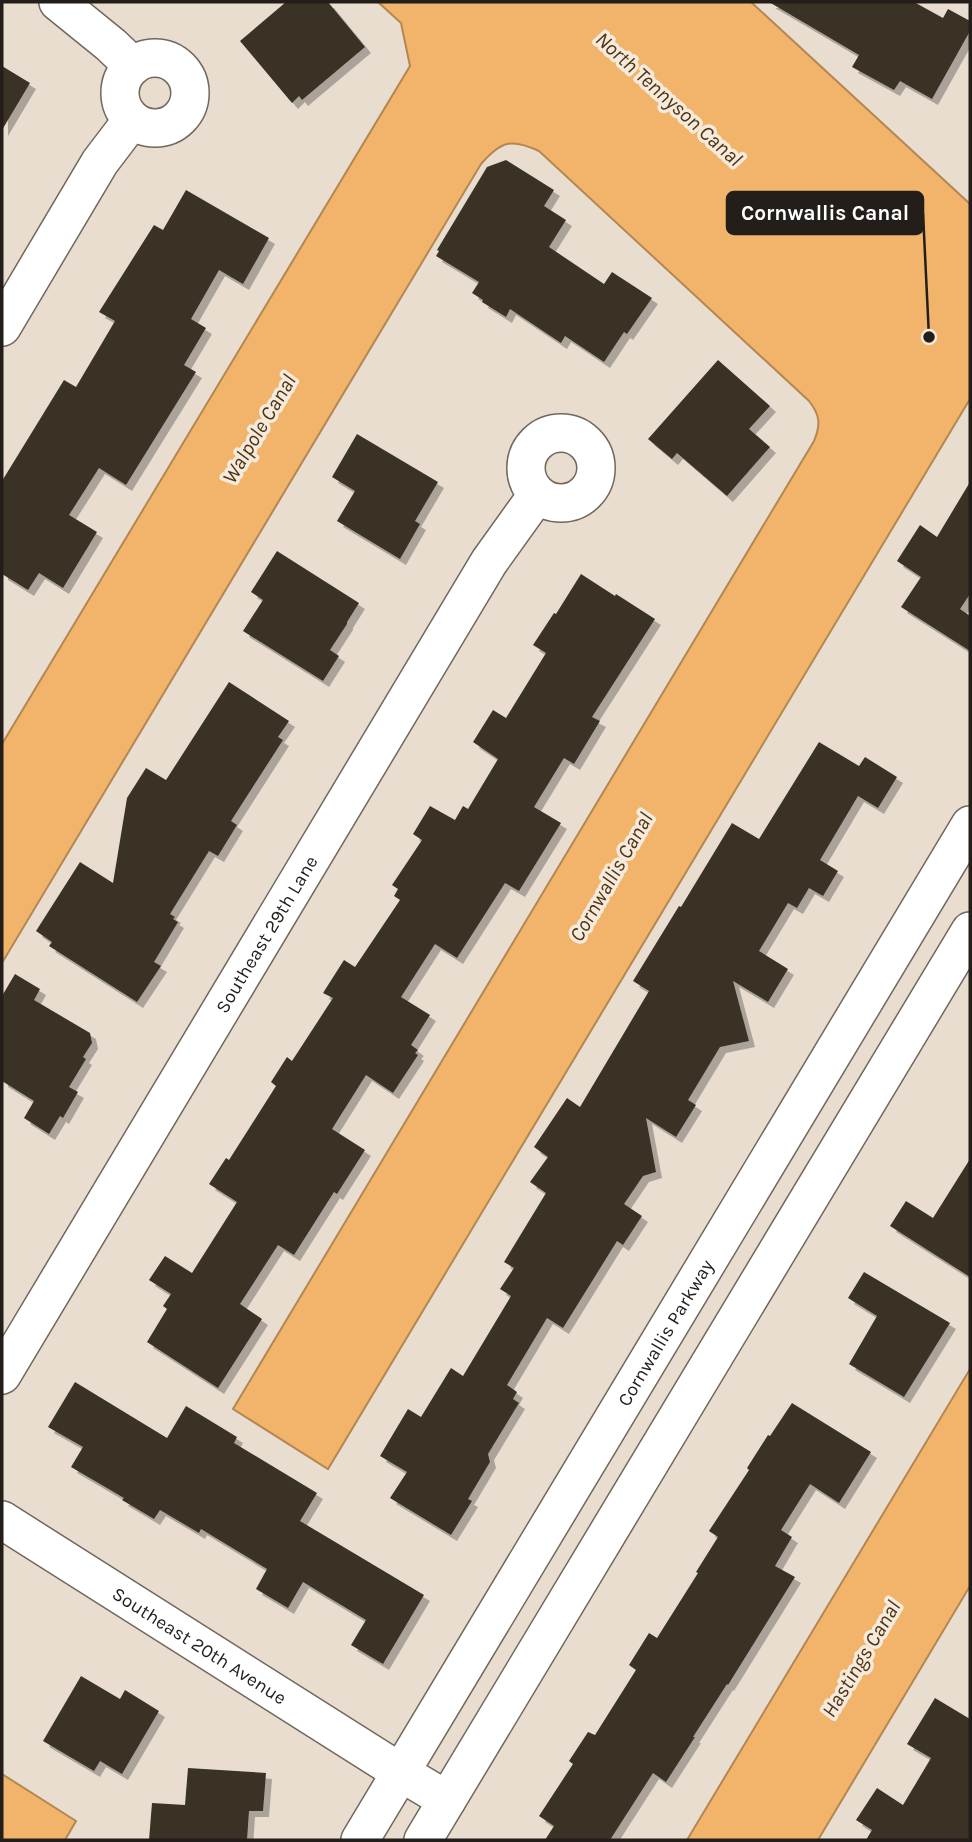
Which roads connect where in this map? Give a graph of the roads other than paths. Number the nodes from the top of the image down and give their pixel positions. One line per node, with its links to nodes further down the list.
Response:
1 (58, 2): 2 (street)
2 (133, 66): 3 (street); 3 (street)
3 (132, 120): 4 (street)
4 (2, 327)
5 (537, 495): 10 (street, Southeast 29th Lane)
6 (970, 824): 8 (street, Cornwallis Parkway)
7 (970, 931): 9 (street)
8 (835, 1051): 9 (street); 12 (street, Cornwallis Parkway)
9 (881, 1079): 13 (street)
10 (2, 1375)
11 (2, 1520): 12 (street, Southeast 20th Avenue)
12 (400, 1772): 13 (street, Southeast 20th Avenue); 14 (street, Cornwallis Parkway)
13 (447, 1800): 15 (street)
14 (360, 1840)
15 (423, 1840)

